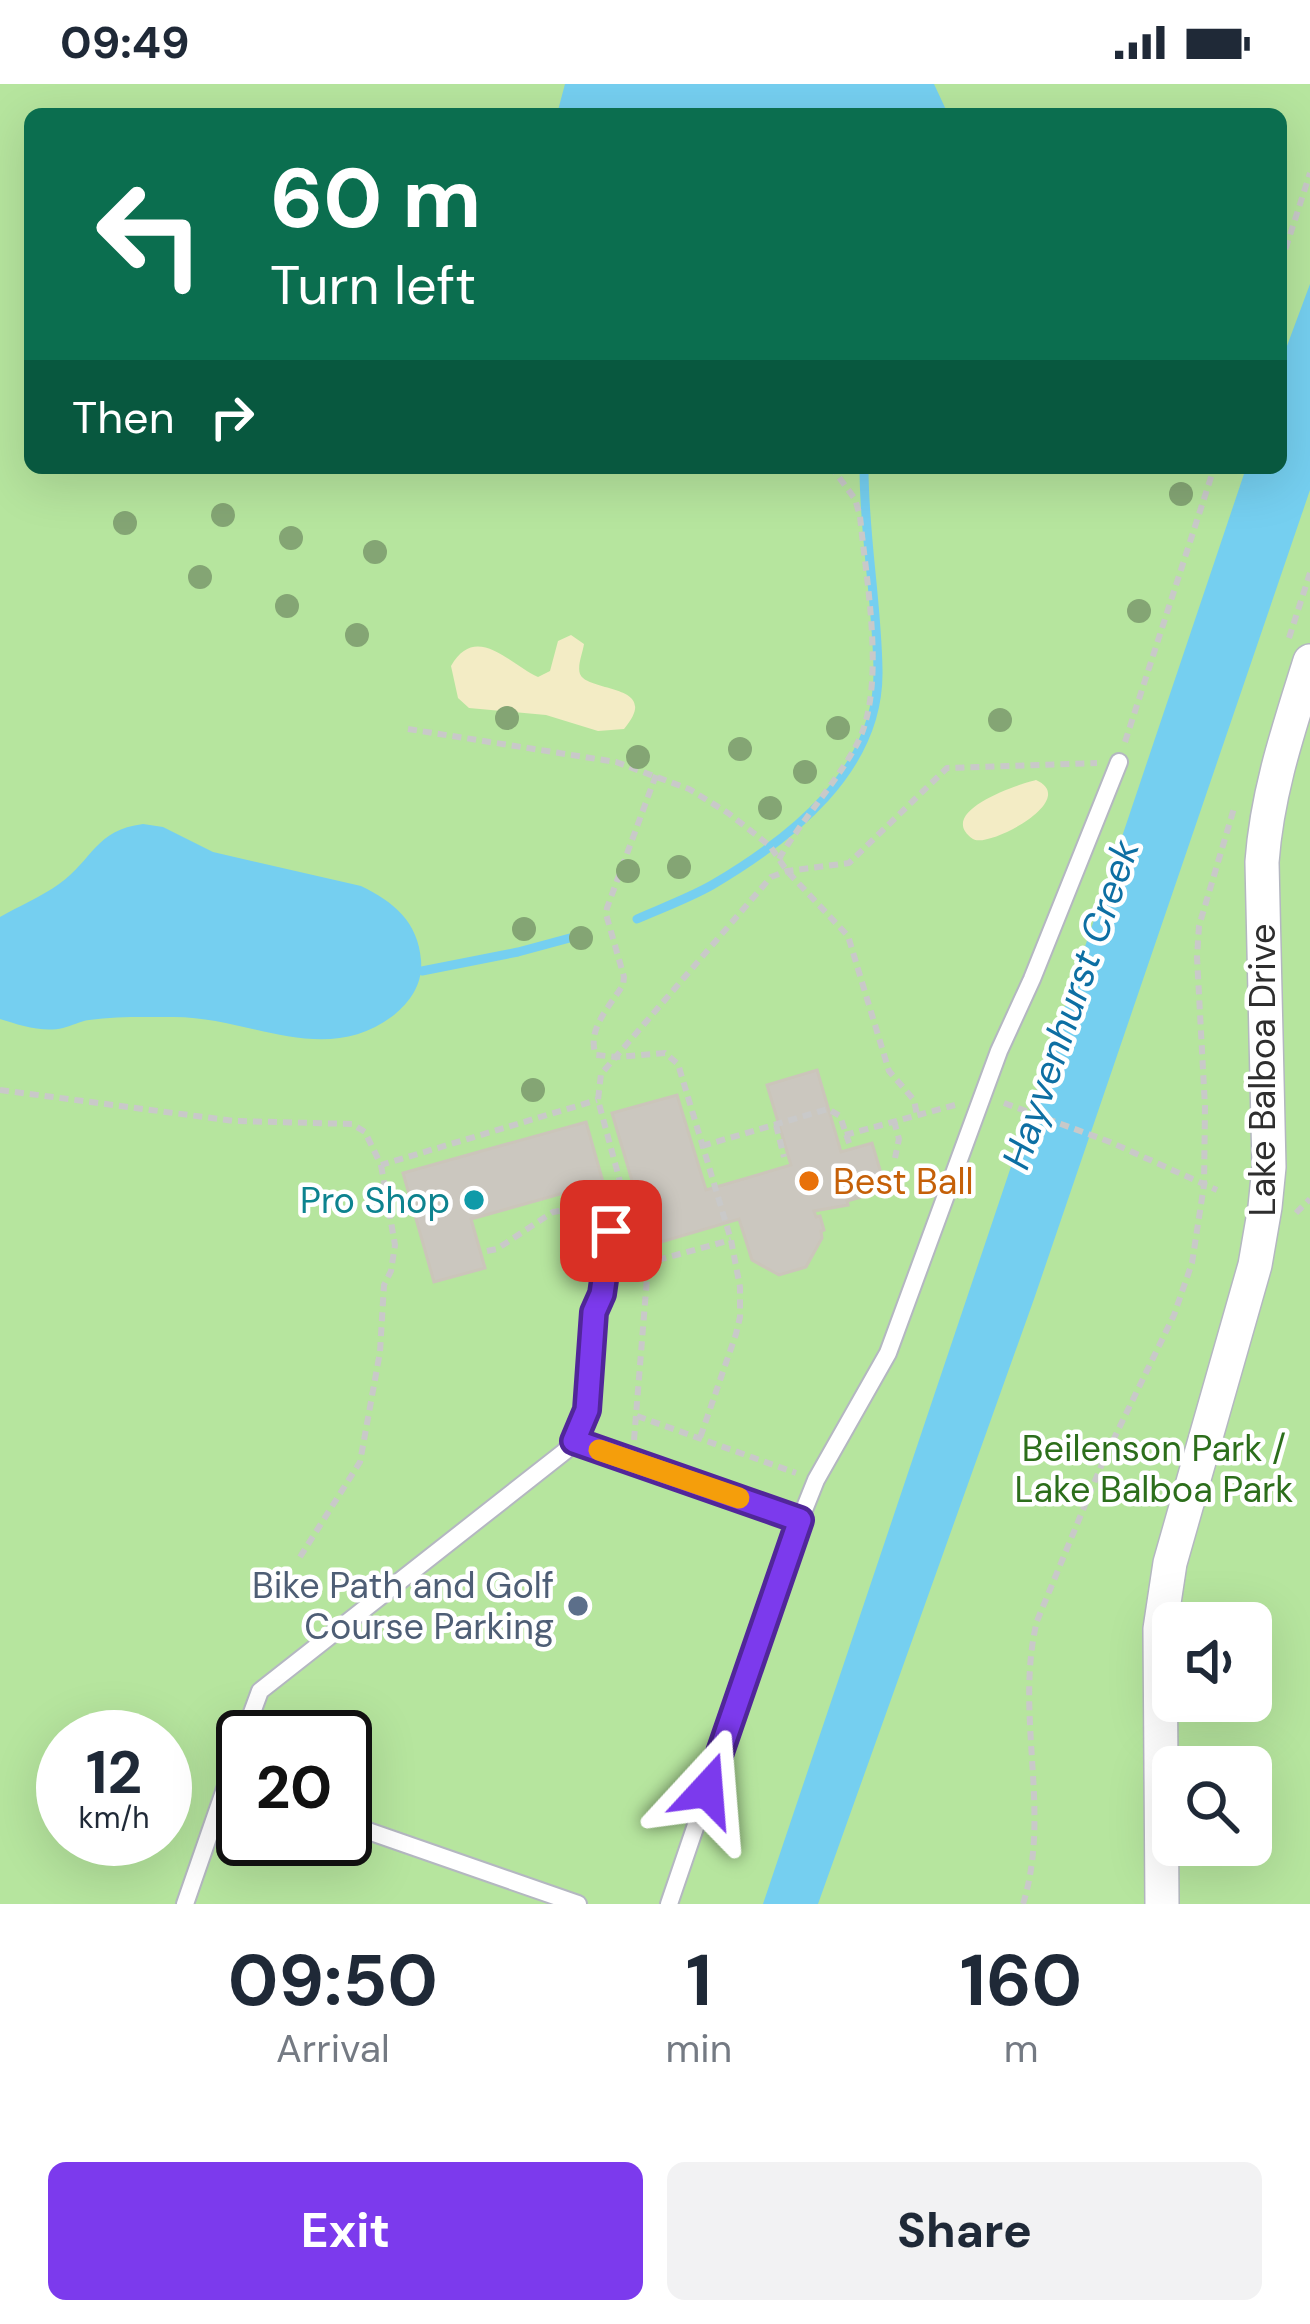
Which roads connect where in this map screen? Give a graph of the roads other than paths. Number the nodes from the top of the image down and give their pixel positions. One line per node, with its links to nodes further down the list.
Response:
1 (1300, 649): 13 (street, Lake Balboa Drive)
2 (1119, 762): 5 (lane)
3 (611, 1231): 4 (lane)
4 (574, 1441): 5 (lane); 6 (lane)
5 (800, 1520): 12 (lane)
6 (253, 1710)
7 (216, 1830): 10 (lane)
8 (372, 1833): 9 (lane)
9 (534, 1897): 11 (lane)
10 (185, 1904)
11 (578, 1904)
12 (669, 1904)
13 (1162, 1904)

